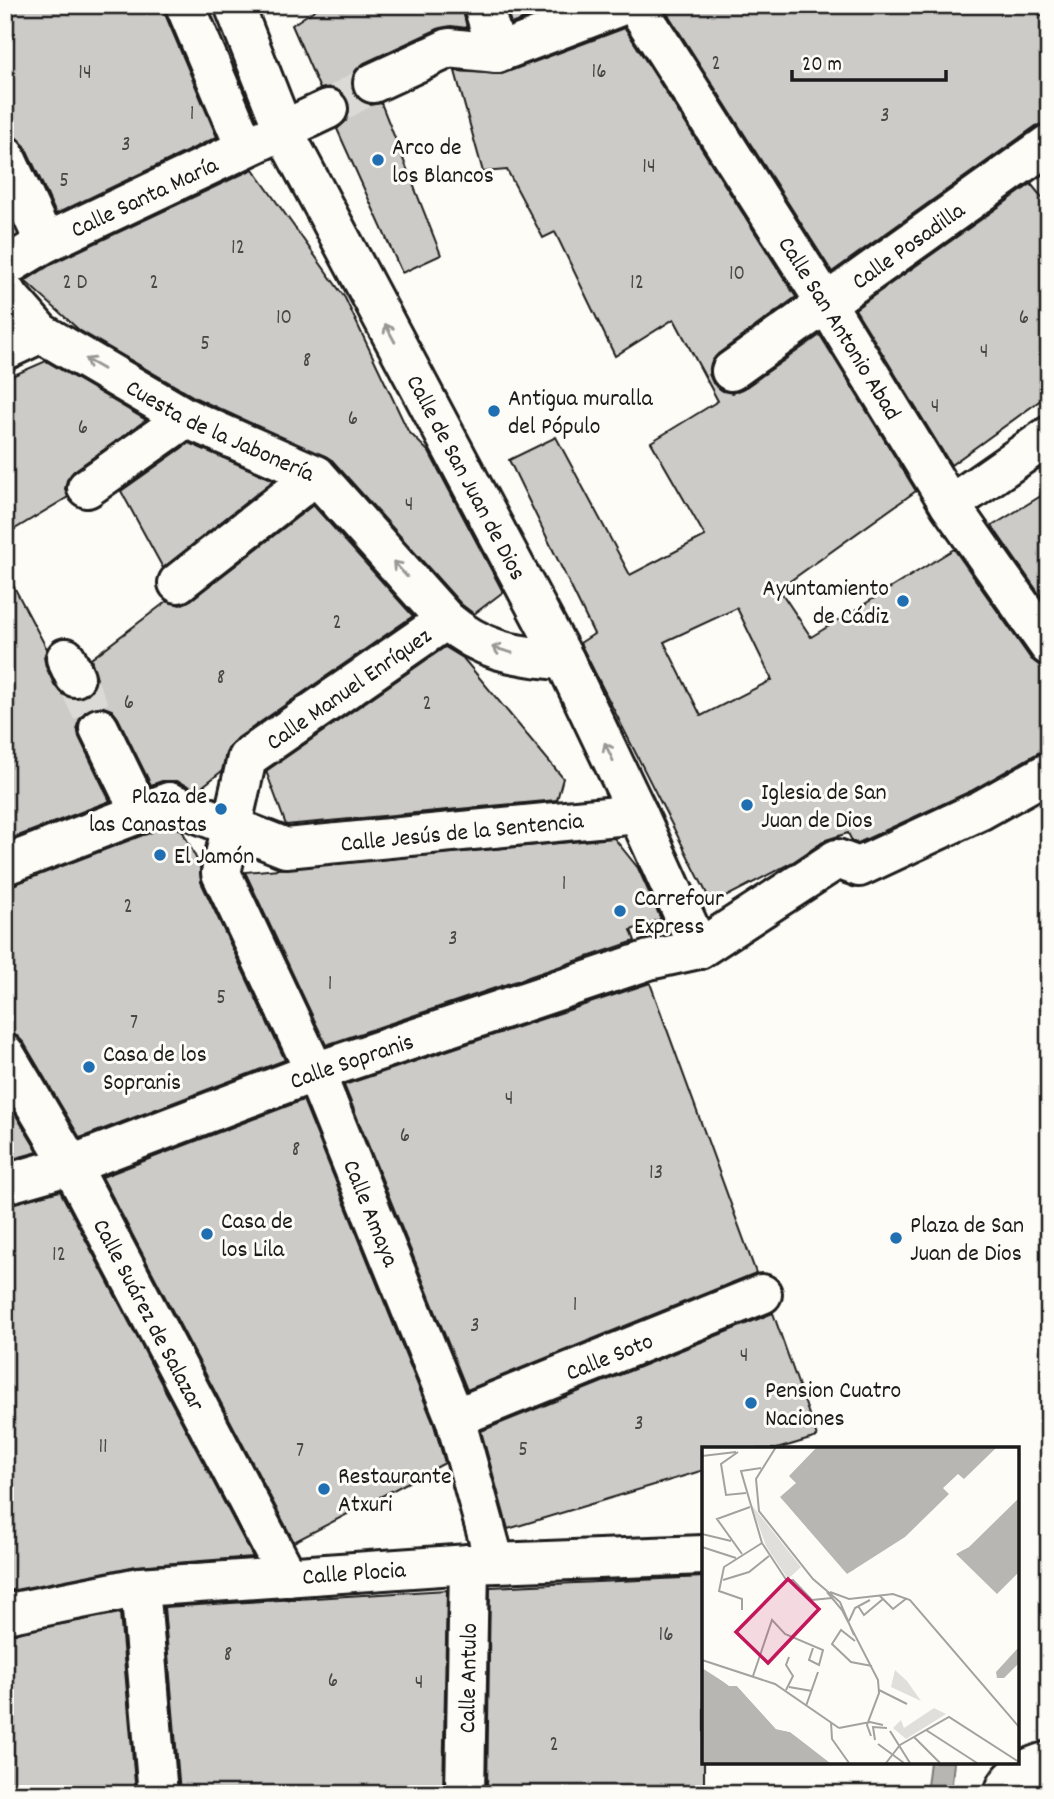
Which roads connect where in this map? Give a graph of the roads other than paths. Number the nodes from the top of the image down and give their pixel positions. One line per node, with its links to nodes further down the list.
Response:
1 (185, 5): 10 (street)
2 (234, 5): 9 (street, Calle de San Juan de Dios)
3 (483, 5): 6 (street)
4 (623, 5): 6 (street)
5 (636, 5): 16 (street, Calle San Antonio Abad)
6 (497, 53): 7 (street)
7 (373, 83)
8 (328, 109): 9 (street, Calle Santa María)
9 (284, 132): 10 (street, Calle Santa María); 28 (street, Calle de San Juan de Dios, one-way to 9)
10 (245, 147): 13 (street, Calle Santa María)
11 (5, 156): 13 (street)
12 (1043, 162): 16 (street, Calle Posadilla)
13 (45, 243): 14 (street, Calle Santa María)
14 (5, 267)
15 (5, 292): 17 (street, Cuesta de la Jabonería)
16 (826, 303): 19 (street, Calle Posadilla); 24 (street, Calle San Antonio Abad)
17 (41, 333): 18 (street); 20 (street, Cuesta de la Jabonería, one-way to 17)
18 (5, 350)
19 (731, 371)
20 (186, 418): 22 (street, Cuesta de la Jabonería); 23 (street)
21 (1048, 438): 24 (street)
22 (316, 475): 25 (street); 26 (street, Cuesta de la Jabonería, one-way to 22)
23 (87, 488)
24 (950, 505): 27 (street, Calle San Antonio Abad)
25 (178, 583)
26 (446, 620): 28 (street, Calle Manuel Enríquez, one-way to 26); 33 (street, Calle Manuel Enríquez)
27 (1049, 646)
28 (565, 660): 32 (street, Calle de San Juan de Dios, one-way to 28)
29 (99, 728): 31 (street)
30 (1049, 772): 35 (street)
31 (155, 808): 33 (street); 34 (street)
32 (638, 814): 33 (street, Calle Jesús de la Sentencia); 35 (street, Calle de San Juan de Dios)
33 (231, 827): 37 (street, Calle Amaya)
34 (5, 865)
35 (699, 949): 37 (street, Calle Sopranis)
36 (5, 1054): 38 (street, Calle Suárez de Salazar)
37 (316, 1072): 38 (street, Calle Sopranis); 41 (street, Calle Amaya)
38 (71, 1165): 39 (street, Calle Sopranis); 44 (street, Calle Suárez de Salazar)
39 (5, 1184)
40 (762, 1294): 41 (street, Calle Soto)
41 (456, 1418): 43 (street, Calle Amaya)
42 (702, 1555): 43 (street, Calle Plocia)
43 (482, 1563): 44 (street, Calle Plocia); 49 (street, Calle Antulo)
44 (288, 1577): 45 (street, Calle Plocia)
45 (140, 1587): 46 (street, Calle Plocia); 48 (street)
46 (5, 1614)
47 (1049, 1761): 50 (street)
48 (158, 1794)
49 (465, 1794)
50 (1004, 1794)

